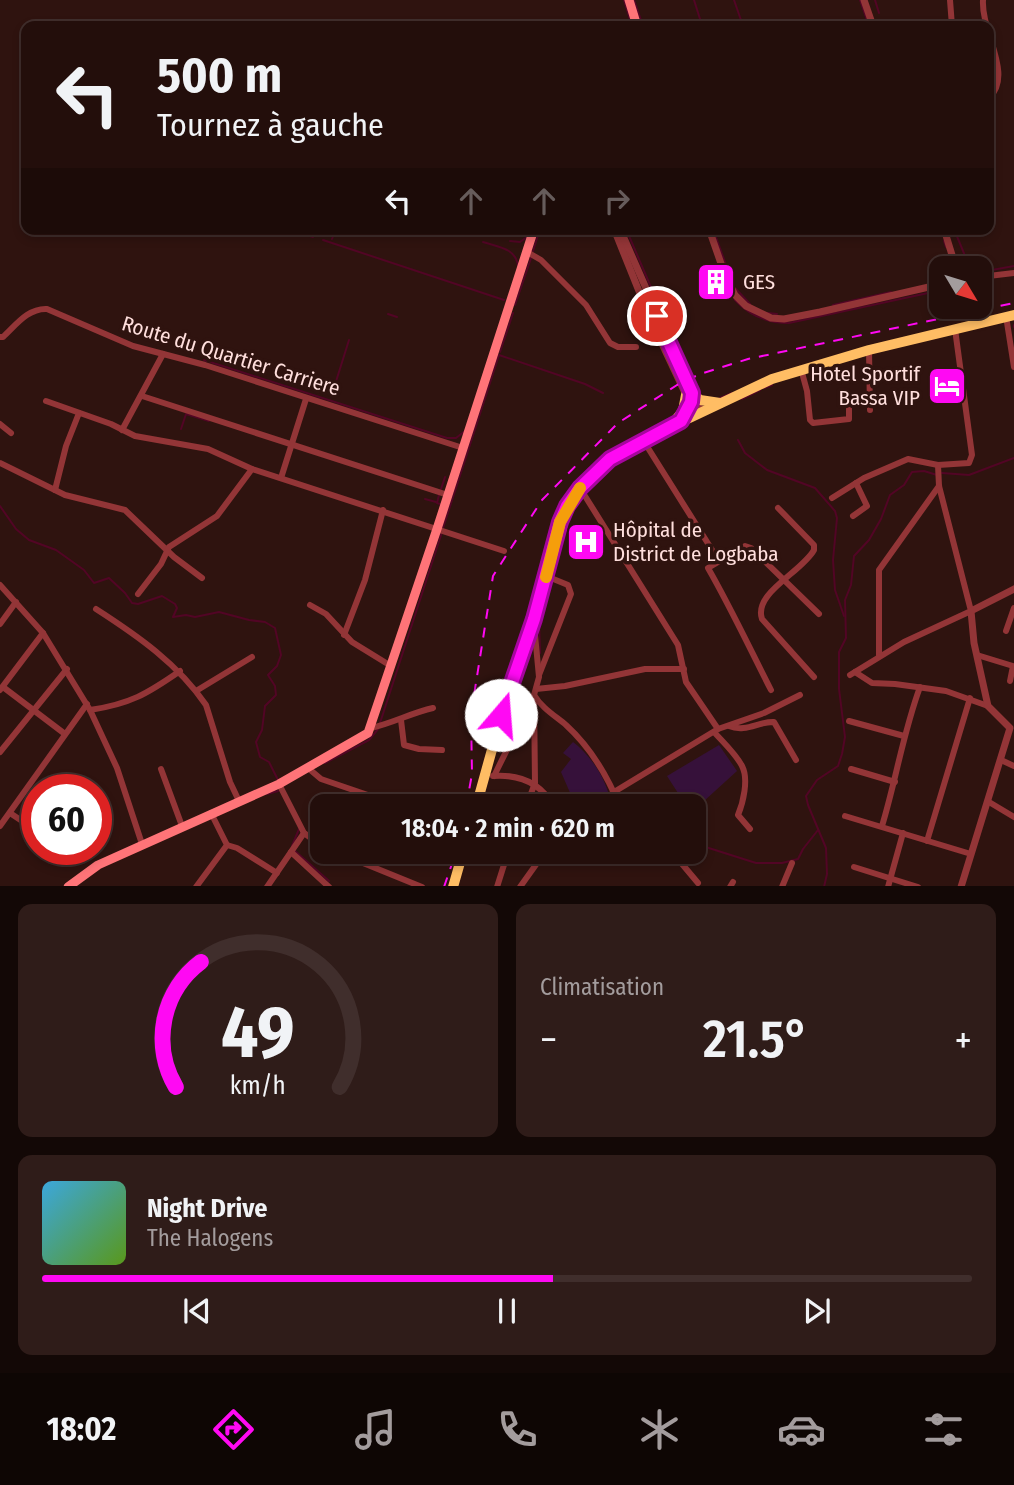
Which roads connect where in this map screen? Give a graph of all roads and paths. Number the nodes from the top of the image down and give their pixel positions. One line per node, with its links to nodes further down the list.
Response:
1 (629, 0): 5 (main road)
2 (864, 0): 6 (street)
3 (950, 0): 7 (street)
4 (983, 0): 8 (street)
5 (635, 21)
6 (871, 21)
7 (952, 21)
8 (988, 21)
9 (994, 33): 10 (street)
10 (1007, 68)
11 (1007, 84): 12 (street)
12 (994, 95)
13 (532, 235): 18 (main road)
14 (616, 235): 32 (street)
15 (622, 235): 32 (street)
16 (711, 235): 22 (street)
17 (946, 235): 19 (street)
18 (527, 252): 26 (street); 47 (main road)
19 (952, 256)
20 (1014, 273): 21 (street)
21 (992, 276)
22 (929, 287)
23 (1010, 315): 24 (main road); 29 (street)
24 (954, 329): 27 (main road); 49 (street)
25 (0, 338): 28 (street, Route du Quartier Carriere)
26 (636, 347)
27 (869, 350): 30 (main road); 38 (street)
28 (163, 354): 31 (street); 34 (street, Route du Quartier Carriere)
29 (1014, 367)
30 (801, 369): 33 (street); 36 (main road)
31 (142, 396): 43 (street); 46 (street)
32 (690, 397): 36 (main road); 37 (street); 40 (street); 42 (main road)
33 (849, 397)
34 (306, 399): 46 (street); 47 (street, Route du Quartier Carriere)
35 (46, 401): 39 (street)
36 (720, 403): 37 (main road)
37 (706, 410): 40 (main road)
38 (870, 410)
39 (79, 414): 43 (street); 55 (street)
40 (681, 421): 42 (main road)
41 (0, 424): 44 (street)
42 (669, 427): 45 (main road)
43 (122, 430): 50 (street)
44 (11, 433)
45 (643, 440): 54 (main road); 64 (street)
46 (293, 444): 51 (street); 56 (street)
47 (463, 448): 56 (main road)
48 (0, 463): 55 (street)
49 (938, 465): 52 (street); 53 (street)
50 (252, 469): 51 (street); 62 (street)
51 (281, 478): 59 (street)
52 (856, 483): 57 (street); 60 (street)
53 (939, 486): 75 (street); 83 (street)
54 (580, 488): 65 (main road); 86 (street)
55 (55, 490): 62 (street)
56 (448, 495): 61 (main road)
57 (832, 498)
58 (778, 508): 67 (street)
59 (383, 510): 61 (street); 81 (street)
60 (853, 516)
61 (437, 529): 63 (street); 85 (main road)
62 (167, 550): 66 (street); 70 (street)
63 (504, 551)
64 (719, 561): 67 (street); 94 (street)
65 (546, 576): 77 (main road); 89 (street)
66 (202, 578)
67 (787, 580): 76 (street); 90 (street)
68 (0, 585): 71 (street)
69 (1014, 589): 75 (street)
70 (138, 594)
71 (16, 603): 78 (street); 80 (street)
72 (310, 605): 81 (street)
73 (1014, 608): 79 (street)
74 (96, 609): 88 (street)
75 (971, 611): 82 (street); 83 (street)
76 (819, 614)
77 (534, 619): 89 (street); 118 (main road)
78 (0, 624)
79 (1006, 631)
80 (43, 633): 87 (street); 93 (street)
81 (344, 635): 85 (street)
82 (977, 655): 91 (street); 99 (street)
83 (879, 656): 92 (street)
84 (252, 657): 95 (street)
85 (391, 666): 106 (main road)
86 (684, 669): 96 (street); 107 (street)
87 (67, 670): 100 (street); 102 (street)
88 (180, 671): 95 (street); 100 (street)
89 (538, 677): 96 (street)
90 (814, 677)
91 (1010, 681)
92 (920, 687): 98 (street); 109 (street)
93 (1, 689): 102 (street)
94 (771, 690)
95 (196, 691): 127 (street)
96 (535, 692): 118 (street); 120 (street); 122 (street)
97 (800, 695): 105 (street)
98 (970, 698): 99 (street); 141 (street)
99 (988, 706): 113 (street)
100 (88, 707): 108 (street); 142 (street)
101 (433, 708): 103 (street)
102 (33, 709): 108 (street); 111 (street)
103 (401, 720): 106 (street); 110 (street)
104 (849, 721): 109 (street)
105 (729, 726): 107 (street); 112 (street)
106 (371, 728): 115 (main road)
107 (716, 730): 122 (street); 137 (street)
108 (65, 734): 129 (street)
109 (904, 736): 119 (street)
110 (442, 750)
111 (0, 752)
112 (796, 760)
113 (1002, 760): 114 (street); 128 (street)
114 (1014, 766)
115 (308, 768): 121 (main road); 123 (street)
116 (161, 769): 135 (street)
117 (851, 769): 119 (street)
118 (489, 776): 120 (street); 124 (main road)
119 (895, 782): 136 (street)
120 (535, 783): 125 (street); 126 (street)
121 (279, 784): 127 (main road); 138 (street)
122 (614, 793)
123 (358, 794)
124 (481, 794)
125 (531, 794)
126 (546, 794)
127 (239, 801): 130 (main road)
128 (989, 802): 132 (street); 145 (street)
129 (10, 813): 133 (street); 134 (street)
130 (211, 813): 135 (main road); 143 (street)
131 (845, 816): 136 (street)
132 (1014, 817)
133 (21, 820)
134 (0, 826)
135 (182, 826): 142 (main road)
136 (882, 826): 139 (street)
137 (750, 829)
138 (304, 833): 140 (street); 144 (street)
139 (903, 833): 141 (street); 154 (street)
140 (310, 837)
141 (927, 841): 145 (street)
142 (142, 844): 157 (main road)
143 (228, 845): 153 (street); 158 (street)
144 (291, 852): 153 (street); 159 (street)
145 (971, 854): 167 (street)
146 (792, 863): 164 (street)
147 (366, 864): 160 (street)
148 (460, 864): 161 (main road)
149 (504, 864): 162 (street)
150 (536, 864): 163 (street)
151 (682, 864): 155 (street)
152 (854, 867): 154 (street)
153 (277, 873): 156 (street)
154 (890, 878): 165 (street); 166 (street)
155 (698, 883)
156 (269, 885)
157 (69, 886)
158 (196, 886)
159 (328, 886)
160 (420, 886)
161 (453, 886)
162 (497, 886)
163 (521, 886)
164 (782, 886)
165 (888, 886)
166 (915, 886)
167 (961, 886)

